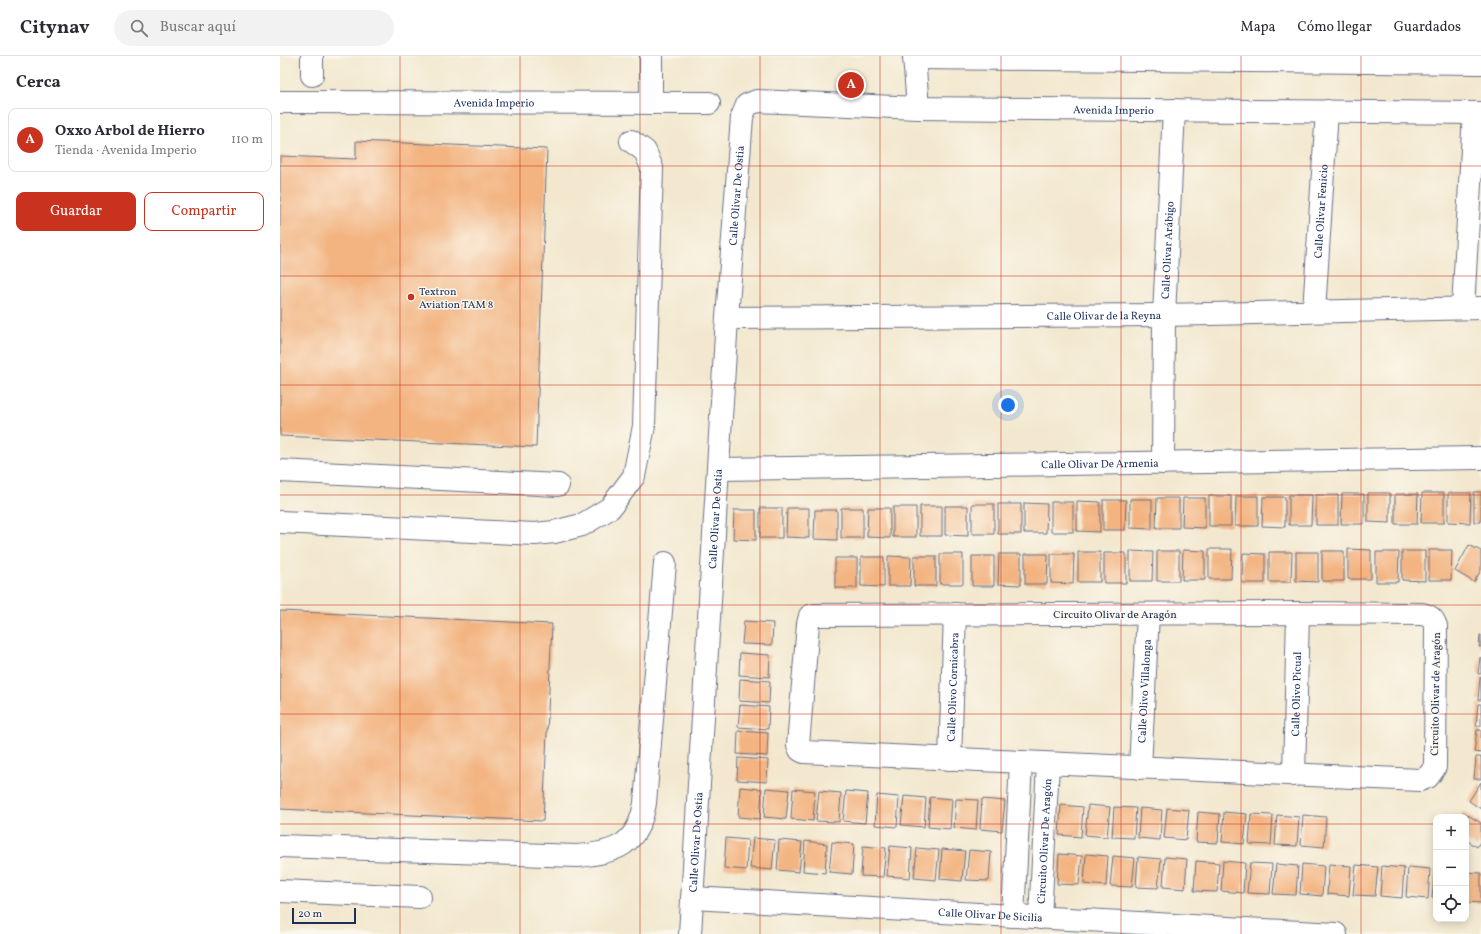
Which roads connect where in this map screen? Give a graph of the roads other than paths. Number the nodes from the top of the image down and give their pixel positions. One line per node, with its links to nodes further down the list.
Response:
1 (651, 56): 5 (street)
2 (914, 57): 3 (street); 8 (street)
3 (1481, 63)
4 (280, 102): 5 (street, Avenida Imperio)
5 (651, 103): 6 (street, Avenida Imperio)
6 (709, 104)
7 (747, 105): 8 (street, Avenida Imperio); 16 (street, Calle Olivar De Ostia)
8 (918, 108): 9 (street, Avenida Imperio)
9 (1174, 110): 10 (street, Avenida Imperio); 15 (street, Calle Olivar Arábigo)
10 (1328, 111): 11 (street, Avenida Imperio); 14 (street, Calle Olivar Fenicio)
11 (1478, 113): 13 (street)
12 (631, 141): 22 (street)
13 (1472, 308): 14 (street, Calle Olivar de la Reyna)
14 (1314, 311): 15 (street, Calle Olivar de la Reyna)
15 (1164, 315): 16 (street, Calle Olivar de la Reyna); 18 (street, Calle Olivar Arábigo)
16 (727, 318): 19 (street, Calle Olivar De Ostia)
17 (1481, 458): 18 (street, Calle Olivar De Armenia)
18 (1162, 463): 19 (street, Calle Olivar De Armenia)
19 (719, 469): 35 (street, Calle Olivar De Ostia)
20 (280, 471): 21 (street)
21 (558, 485)
22 (280, 522)
23 (665, 563): 32 (street)
24 (1298, 613): 26 (street, Circuito Olivar de Aragón); 31 (street, Calle Olivo Picual); 31 (street, Circuito Olivar de Aragón)
25 (955, 614): 26 (street, Circuito Olivar de Aragón); 27 (street, Calle Olivo Cornicabra); 27 (street, Circuito Olivar de Aragón)
26 (1148, 614): 30 (street, Calle Olivo Villalonga)
27 (950, 759): 28 (street, Circuito Olivar de Aragón)
28 (1021, 763): 29 (street, Circuito Olivar de Aragón); 36 (street)
29 (1048, 764): 30 (street, Circuito Olivar de Aragón); 37 (street, Circuito Olivar De Aragón)
30 (1140, 768): 31 (street, Circuito Olivar de Aragón)
31 (1294, 775)
32 (280, 846)
33 (280, 891): 34 (street)
34 (420, 897)
35 (692, 898): 36 (street, Calle Olivar De Sicilia); 38 (street, Calle Olivar De Ostia)
36 (1013, 916): 37 (street, Calle Olivar De Sicilia)
37 (1040, 918): 39 (street, Calle Olivar De Sicilia)
38 (690, 934)
39 (1336, 934)

